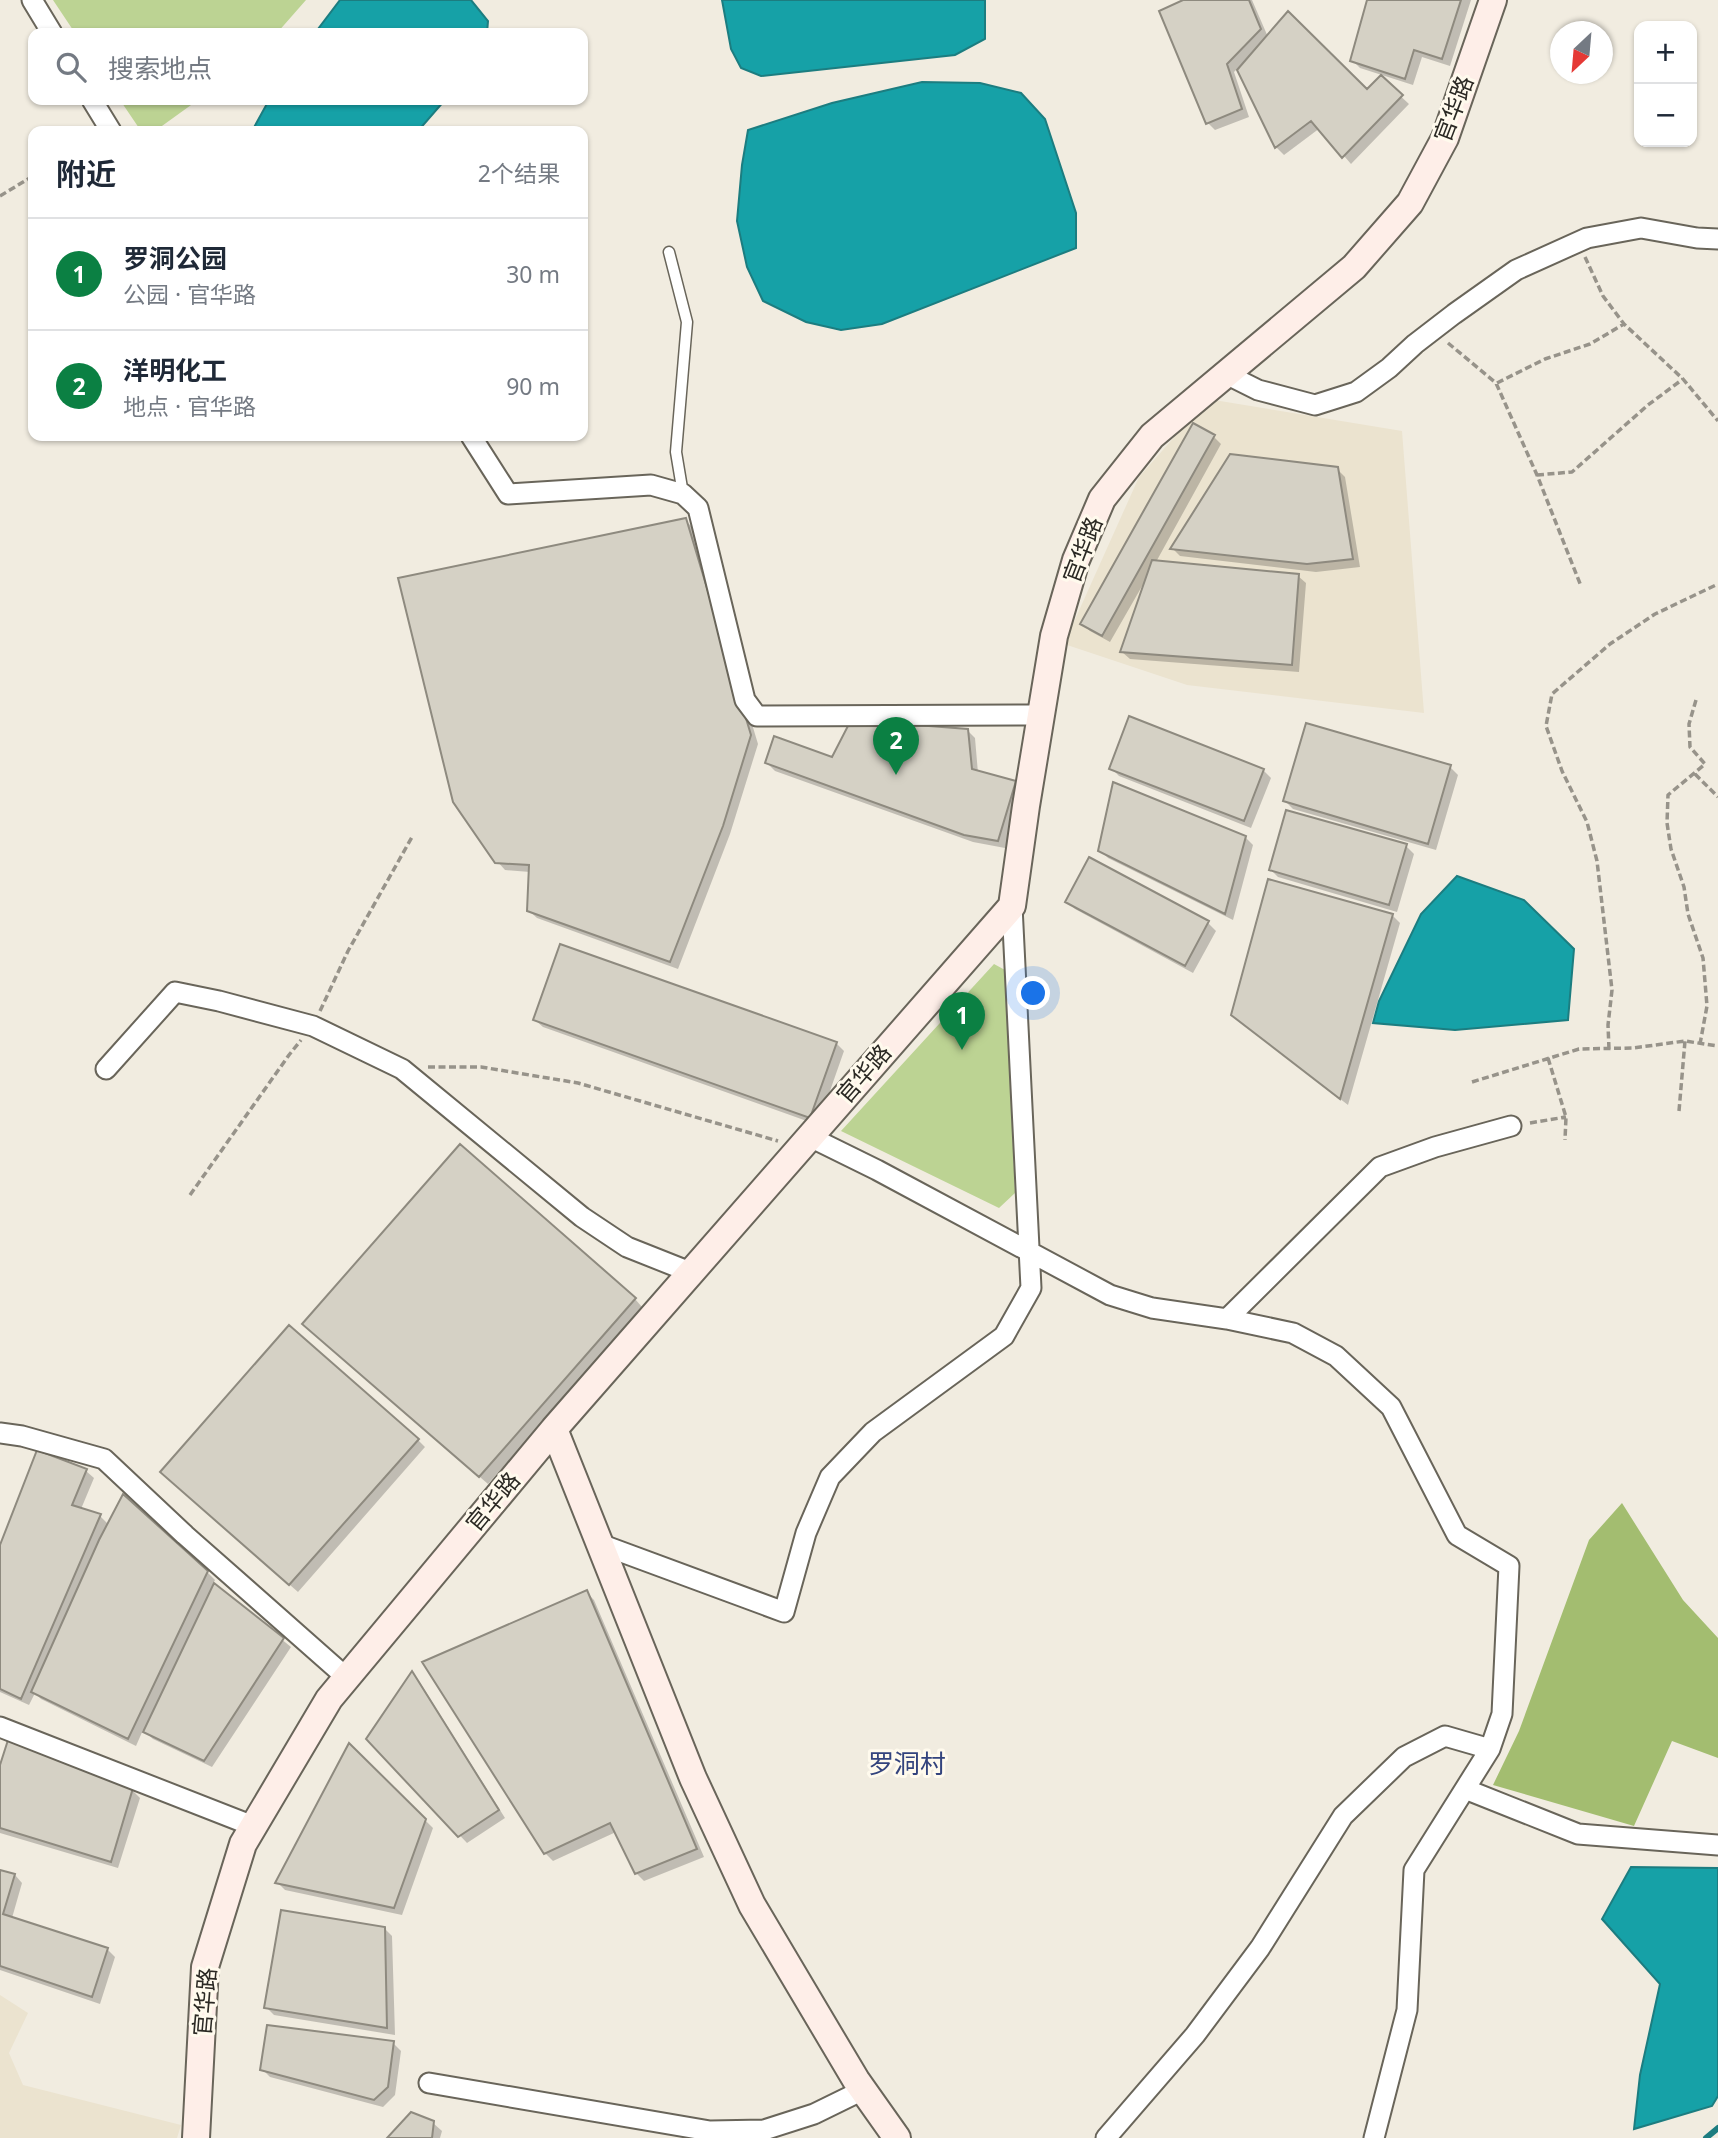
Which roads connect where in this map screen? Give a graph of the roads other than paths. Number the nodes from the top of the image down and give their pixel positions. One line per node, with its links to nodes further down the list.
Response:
1 (32, 0): 3 (street)
2 (1493, 0): 8 (main road, 官华路)
3 (49, 28)
4 (95, 105): 5 (street)
5 (108, 126)
6 (1718, 239): 8 (street)
7 (669, 252): 10 (lane)
8 (1226, 374): 11 (main road, 官华路)
9 (474, 441): 10 (street)
10 (683, 494): 11 (street)
11 (1041, 715): 12 (main road, 官华路)
12 (1012, 906): 15 (main road, 官华路); 16 (street)
13 (106, 1069): 17 (street)
14 (1511, 1126): 18 (street)
15 (805, 1142): 16 (street); 17 (main road, 官华路)
16 (1029, 1252): 18 (street); 21 (street)
17 (690, 1272): 19 (main road, 官华路)
18 (1227, 1319): 24 (street)
19 (554, 1429): 21 (main road); 22 (main road, 官华路)
20 (0, 1433): 22 (street)
21 (600, 1544): 29 (main road)
22 (347, 1678): 26 (main road, 官华路)
23 (0, 1727): 26 (street)
24 (1490, 1749): 25 (street); 32 (street)
25 (1465, 1789): 27 (street); 33 (street)
26 (253, 1826): 30 (main road, 官华路)
27 (1718, 1844)
28 (429, 2083): 29 (street)
29 (863, 2090): 31 (main road)
30 (196, 2138)
31 (897, 2138)
32 (1106, 2138)
33 (1374, 2138)

